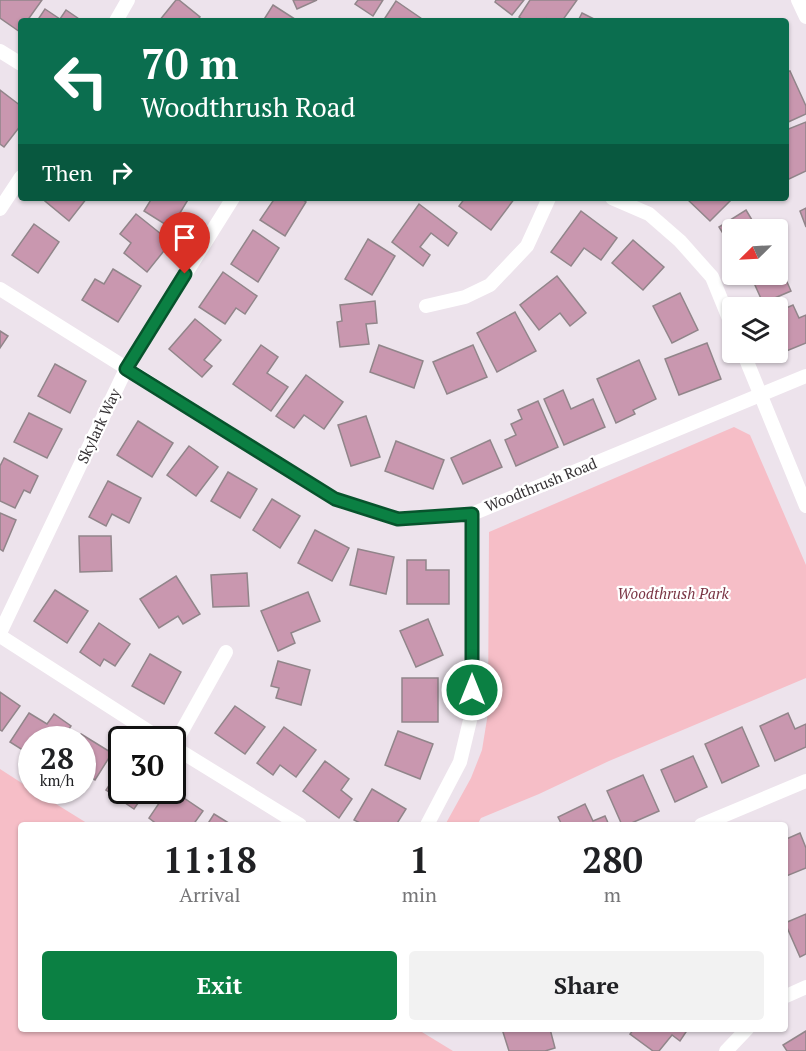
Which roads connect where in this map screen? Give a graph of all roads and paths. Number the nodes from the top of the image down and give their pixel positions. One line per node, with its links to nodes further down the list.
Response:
1 (128, 0): 4 (street)
2 (798, 0): 3 (street)
3 (806, 17)
4 (118, 18)
5 (0, 51): 6 (street)
6 (18, 62)
7 (18, 182): 11 (street)
8 (231, 201): 16 (street, Skylark Way)
9 (548, 201): 14 (street)
10 (619, 201): 13 (street)
11 (0, 209)
12 (0, 289): 16 (street, Woodthrush Road)
13 (722, 302)
14 (426, 306)
15 (747, 363): 18 (street)
16 (126, 369): 20 (street, Woodthrush Road); 21 (street, Skylark Way)
17 (806, 376): 18 (street, Woodthrush Road)
18 (760, 396): 19 (street); 20 (street, Woodthrush Road)
19 (806, 506)
20 (472, 514): 28 (street)
21 (0, 634): 23 (street, Skylark Way)
22 (226, 652): 24 (street)
23 (141, 726)
24 (180, 726)
25 (186, 755): 27 (street, Skylark Way)
26 (806, 781): 29 (street)
27 (295, 822)
28 (429, 822)
29 (708, 822)
30 (806, 987): 31 (street)
31 (788, 995)
32 (744, 1032): 33 (street)
33 (726, 1051)

